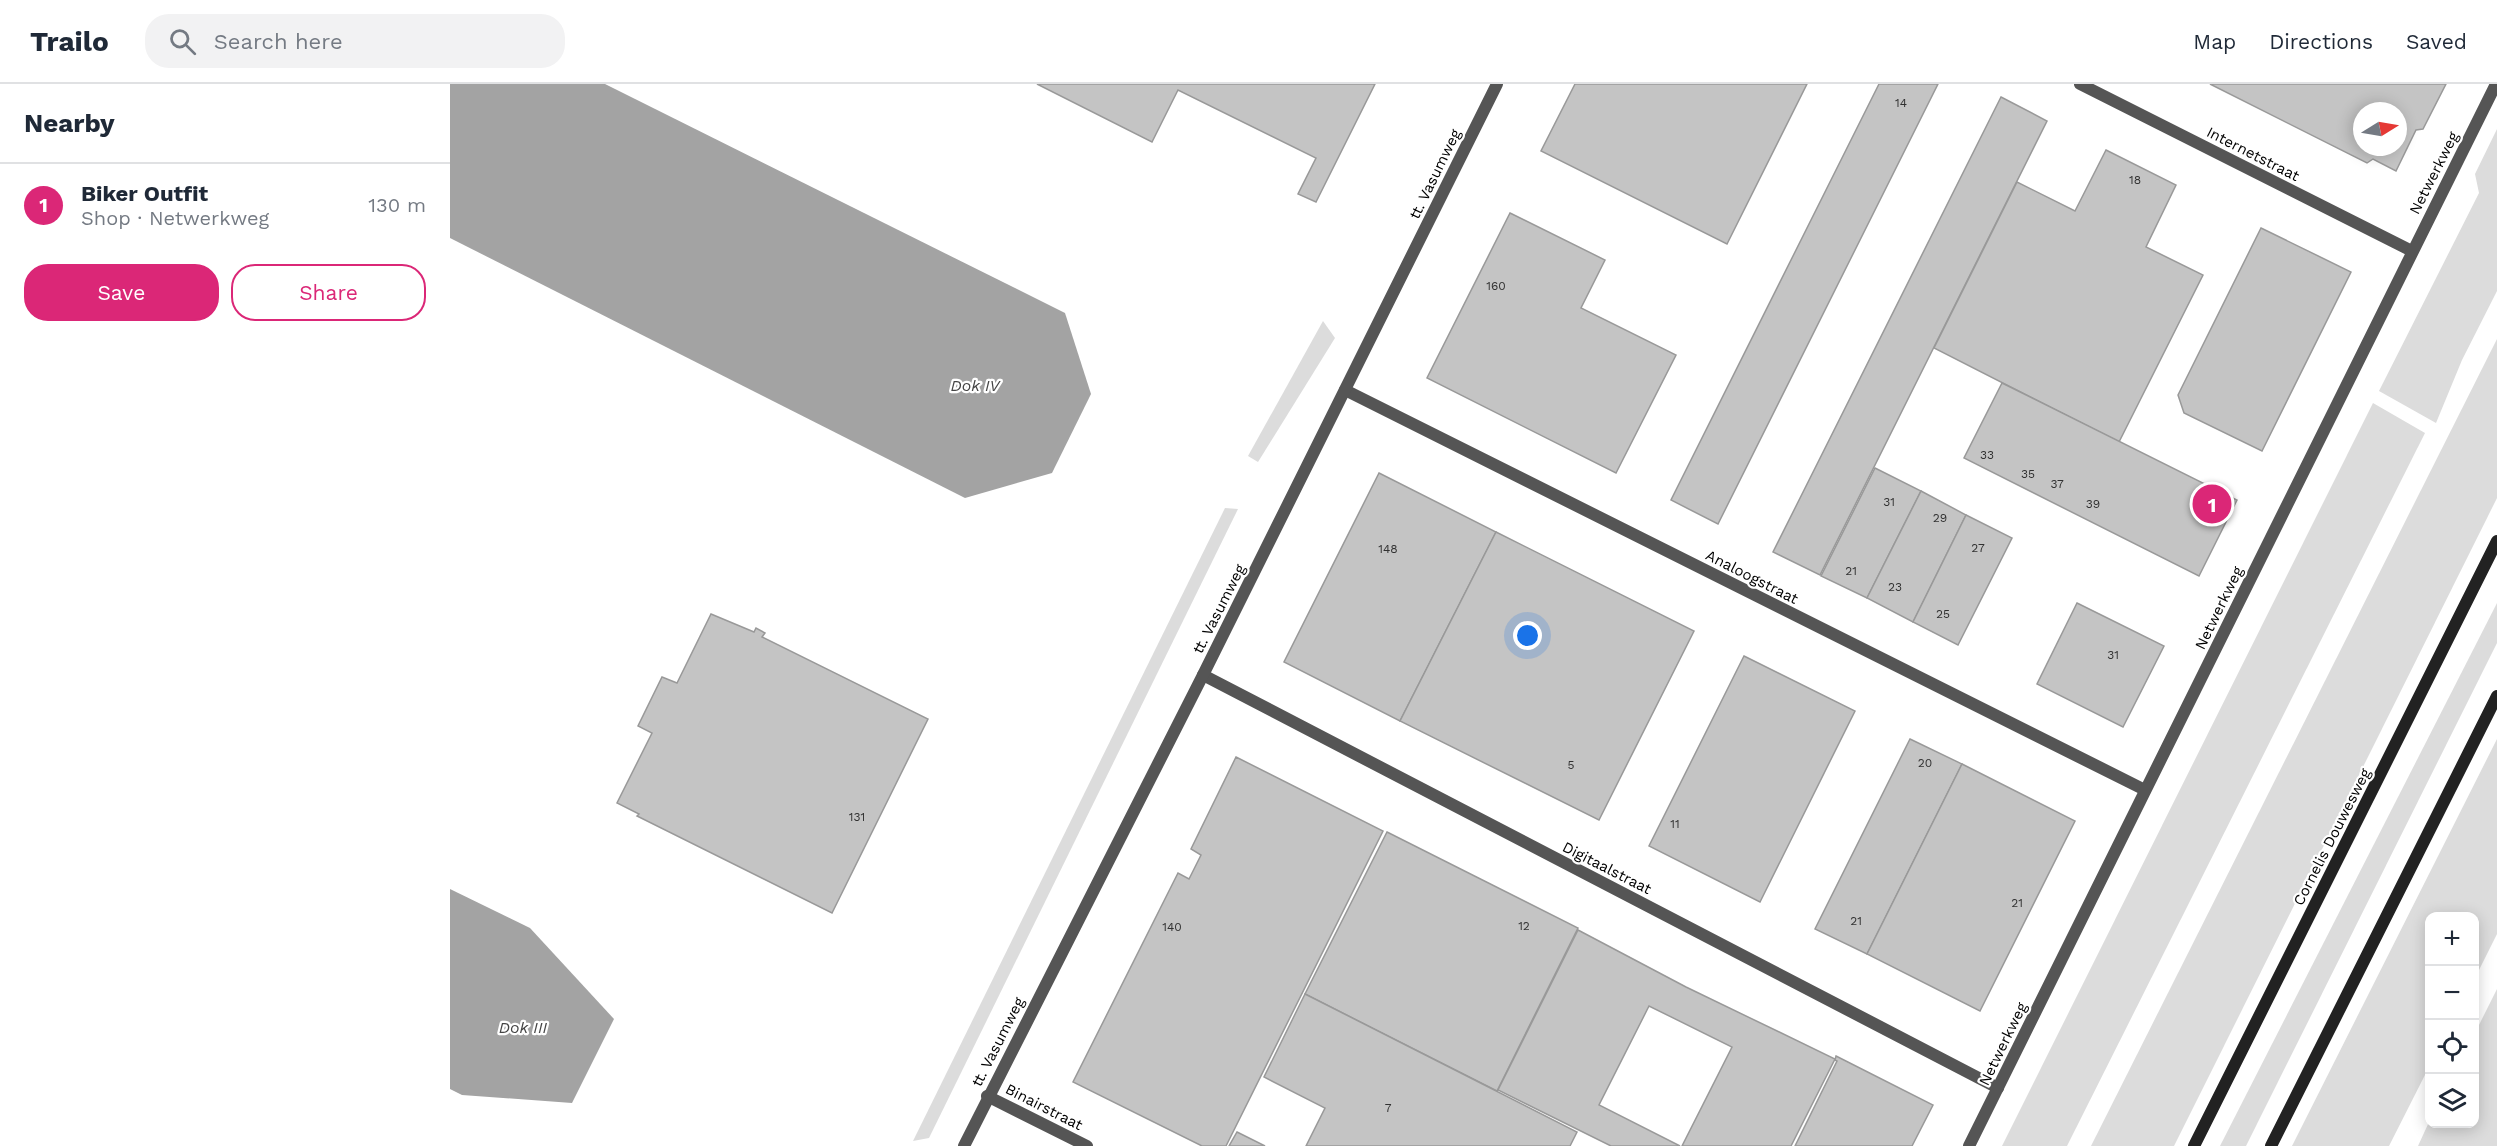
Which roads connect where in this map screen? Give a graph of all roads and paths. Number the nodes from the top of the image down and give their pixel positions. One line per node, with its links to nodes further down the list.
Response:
1 (1497, 84): 5 (street, tt. Vasumweg)
2 (2080, 84): 4 (street, Internetstraat)
3 (2496, 84): 4 (street, Netwerkweg)
4 (2412, 251): 9 (street, Netwerkweg)
5 (1345, 390): 7 (street, tt. Vasumweg); 9 (street, Analoogstraat)
6 (2497, 541): 15 (main road, Cornelis Douwesweg)
7 (1203, 675): 10 (street, Digitaalstraat); 11 (street, tt. Vasumweg)
8 (2497, 696): 16 (main road)
9 (2145, 790): 10 (street, Netwerkweg)
10 (1998, 1088): 14 (street, Netwerkweg)
11 (987, 1096): 12 (street, tt. Vasumweg); 13 (street, Binairstraat)
12 (964, 1146)
13 (1087, 1146)
14 (1969, 1146)
15 (2193, 1146)
16 (2271, 1146)

